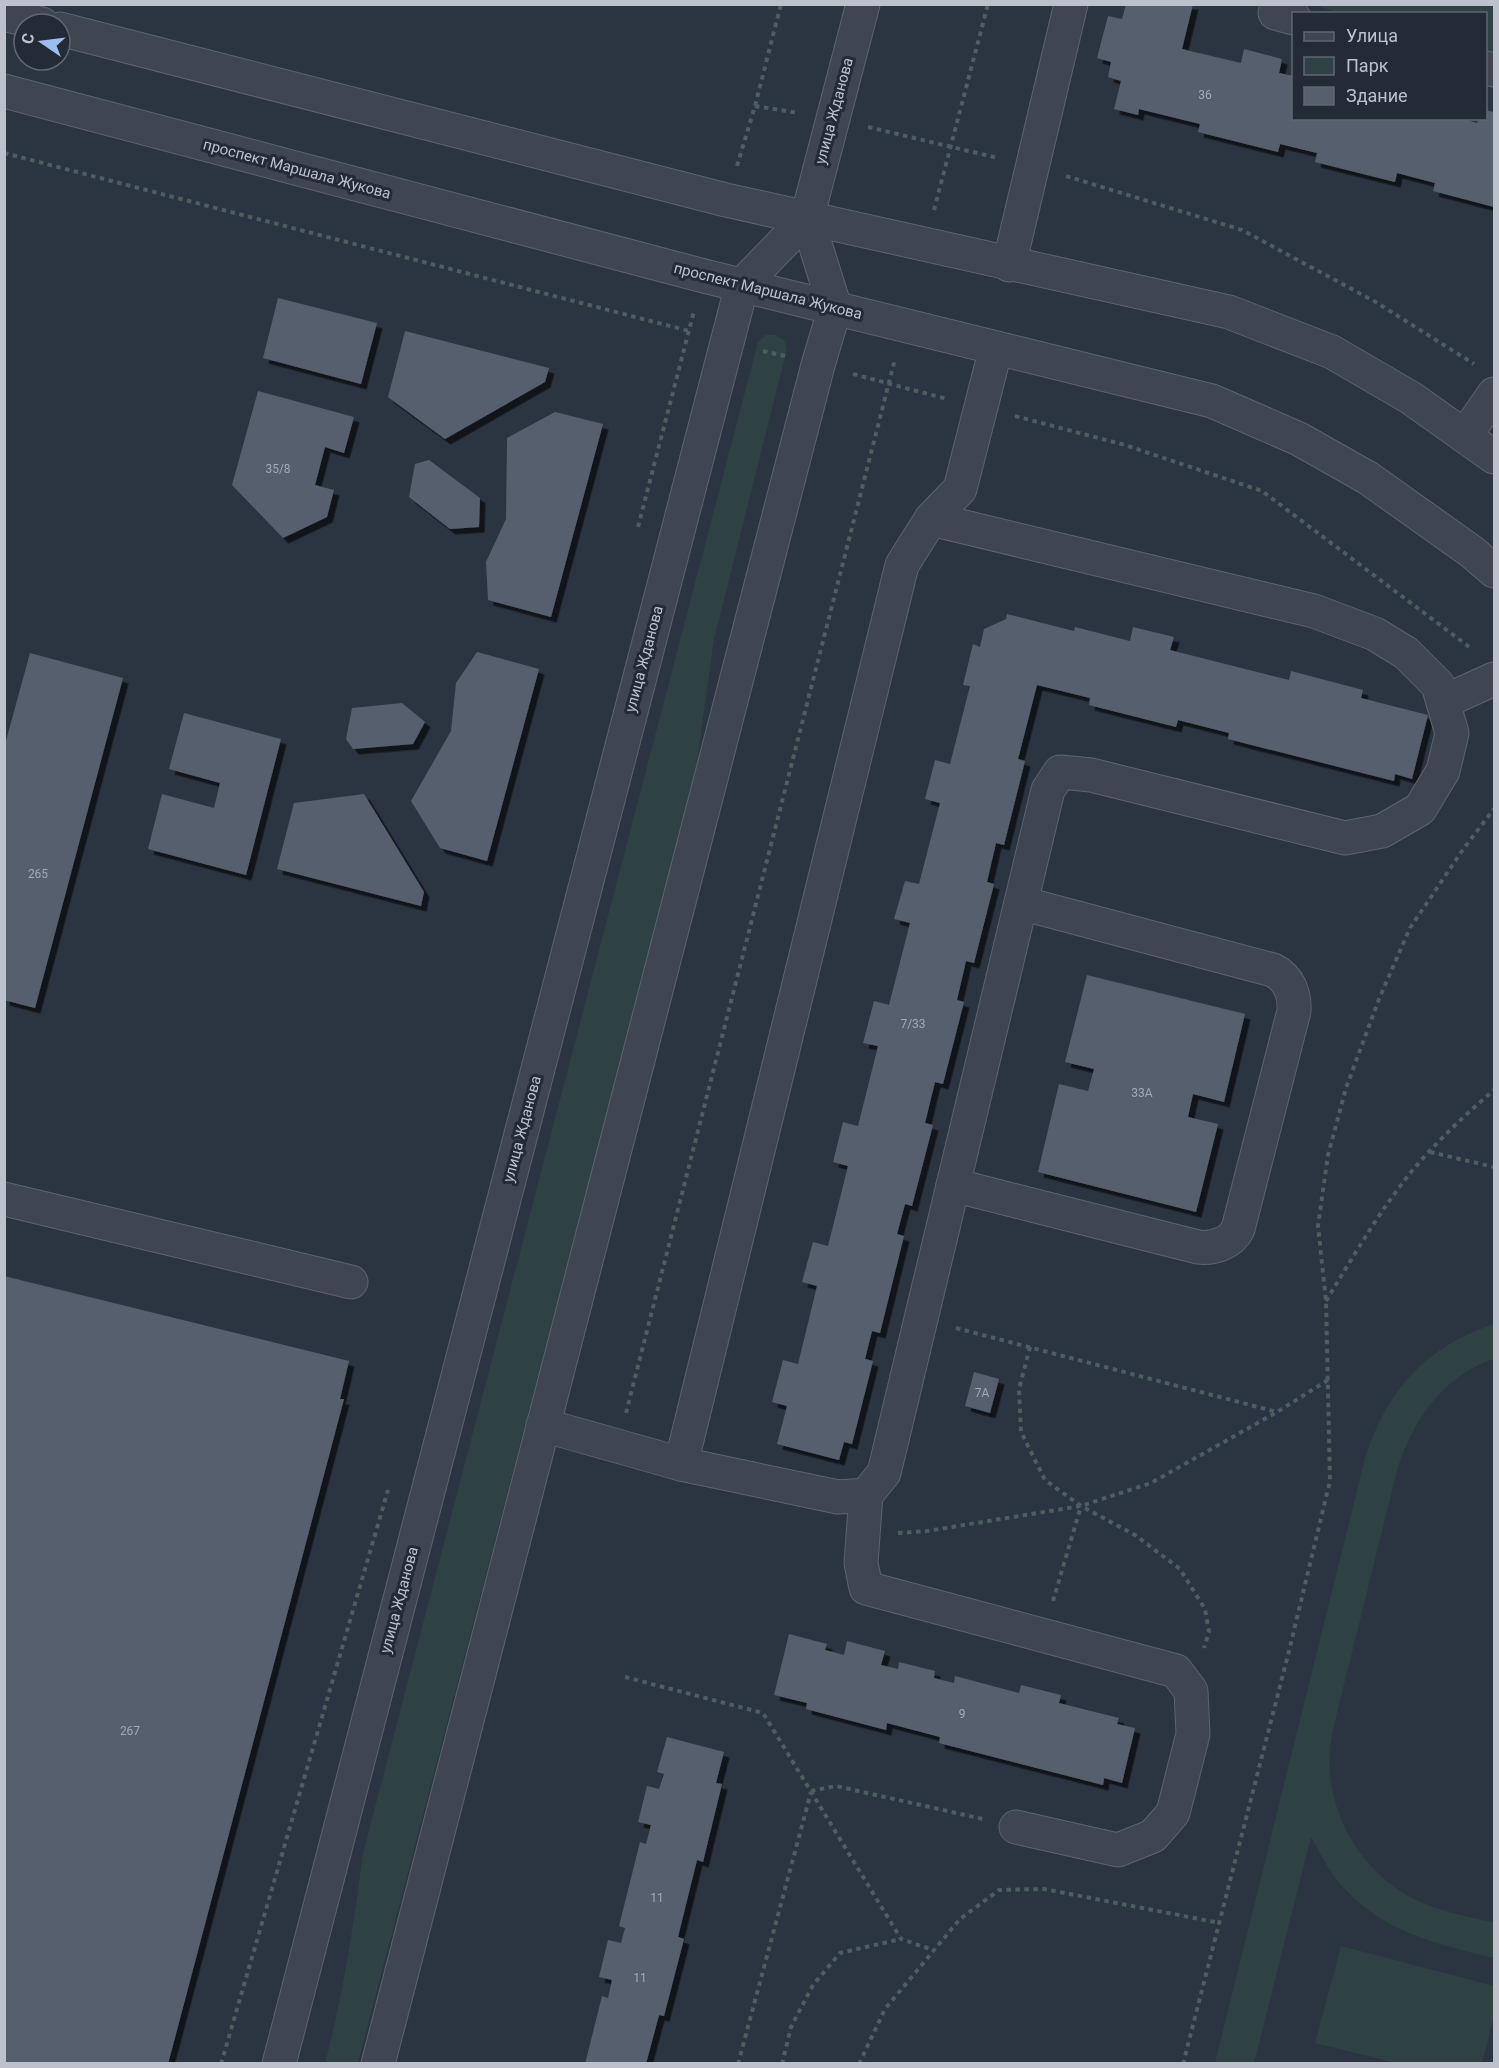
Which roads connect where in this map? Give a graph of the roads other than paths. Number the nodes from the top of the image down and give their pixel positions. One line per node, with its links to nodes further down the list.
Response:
1 (863, 4): 7 (street, улица Жданова)
2 (1071, 4): 8 (street)
3 (1277, 4): 4 (street)
4 (1292, 18)
5 (72, 32): 7 (street)
6 (4, 92): 9 (street, проспект Маршала Жукова)
7 (807, 218): 8 (street); 9 (street, улица Жданова); 10 (street)
8 (1009, 265): 13 (street)
9 (742, 285): 10 (street, проспект Маршала Жукова); 27 (street, улица Жданова)
10 (835, 308): 11 (street, проспект Маршала Жукова); 23 (street)
11 (996, 348): 15 (street); 16 (street, проспект Маршала Жукова)
12 (1494, 393): 13 (street)
13 (1465, 436): 14 (street)
14 (1494, 457)
15 (931, 519): 18 (street); 24 (street)
16 (1494, 571)
17 (1494, 679): 18 (street)
18 (1443, 702): 19 (street)
19 (1021, 903): 20 (street); 20 (street)
20 (953, 1185): 25 (street)
21 (4, 1199): 22 (street)
22 (351, 1282)
23 (543, 1425): 24 (street); 28 (street)
24 (681, 1464): 25 (street)
25 (866, 1495): 26 (street)
26 (1016, 1827)
27 (279, 2064)
28 (378, 2064)

